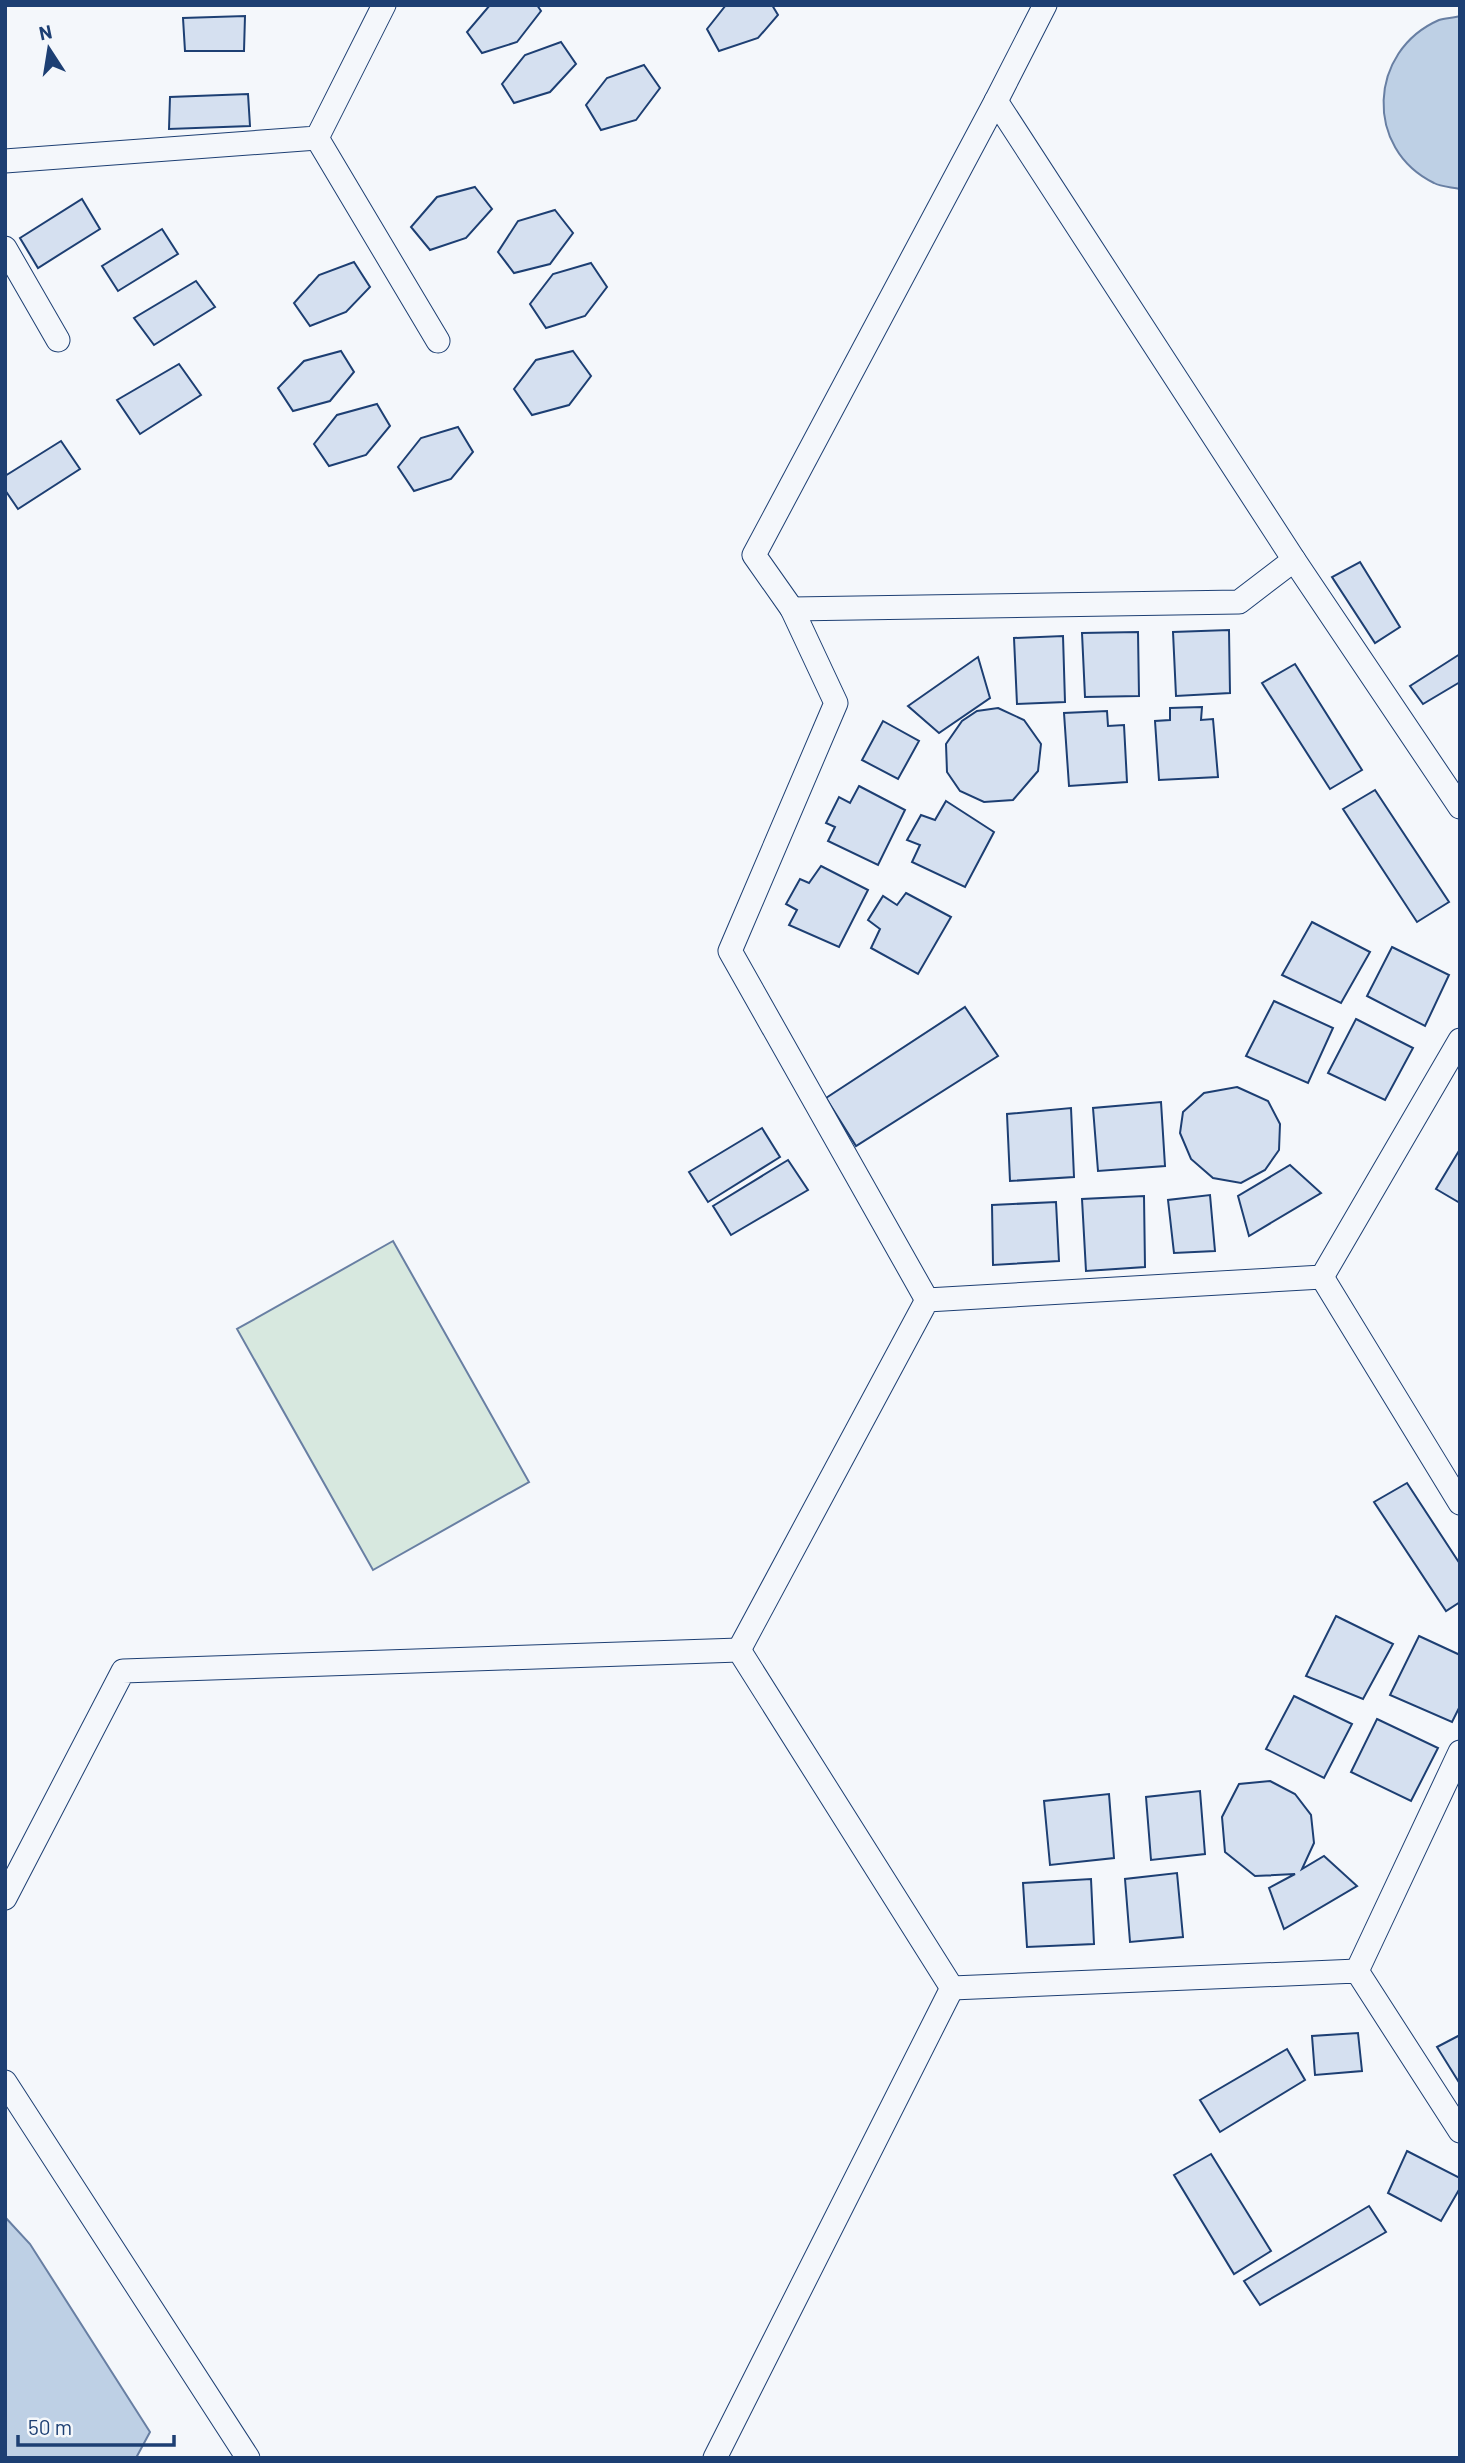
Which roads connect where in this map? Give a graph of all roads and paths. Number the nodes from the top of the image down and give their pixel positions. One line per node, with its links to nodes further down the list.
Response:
1 (384, 5): 4 (street)
2 (1045, 5): 3 (street)
3 (996, 101): 9 (street); 10 (street)
4 (317, 138): 5 (street); 8 (street)
5 (5, 160)
6 (5, 248): 7 (street)
7 (58, 340)
8 (438, 341)
9 (1294, 560): 10 (street); 11 (street)
10 (792, 609): 14 (street)
11 (1460, 807)
12 (1460, 1040): 13 (street)
13 (1322, 1277): 14 (street); 15 (street)
14 (927, 1300): 16 (street)
15 (1460, 1503)
16 (738, 1650): 18 (street); 20 (street)
17 (1460, 1752): 19 (street)
18 (5, 1898)
19 (1357, 1971): 20 (street); 22 (street)
20 (952, 1988): 24 (street)
21 (5, 2082): 23 (street)
22 (1460, 2131)
23 (248, 2458)
24 (715, 2458)

